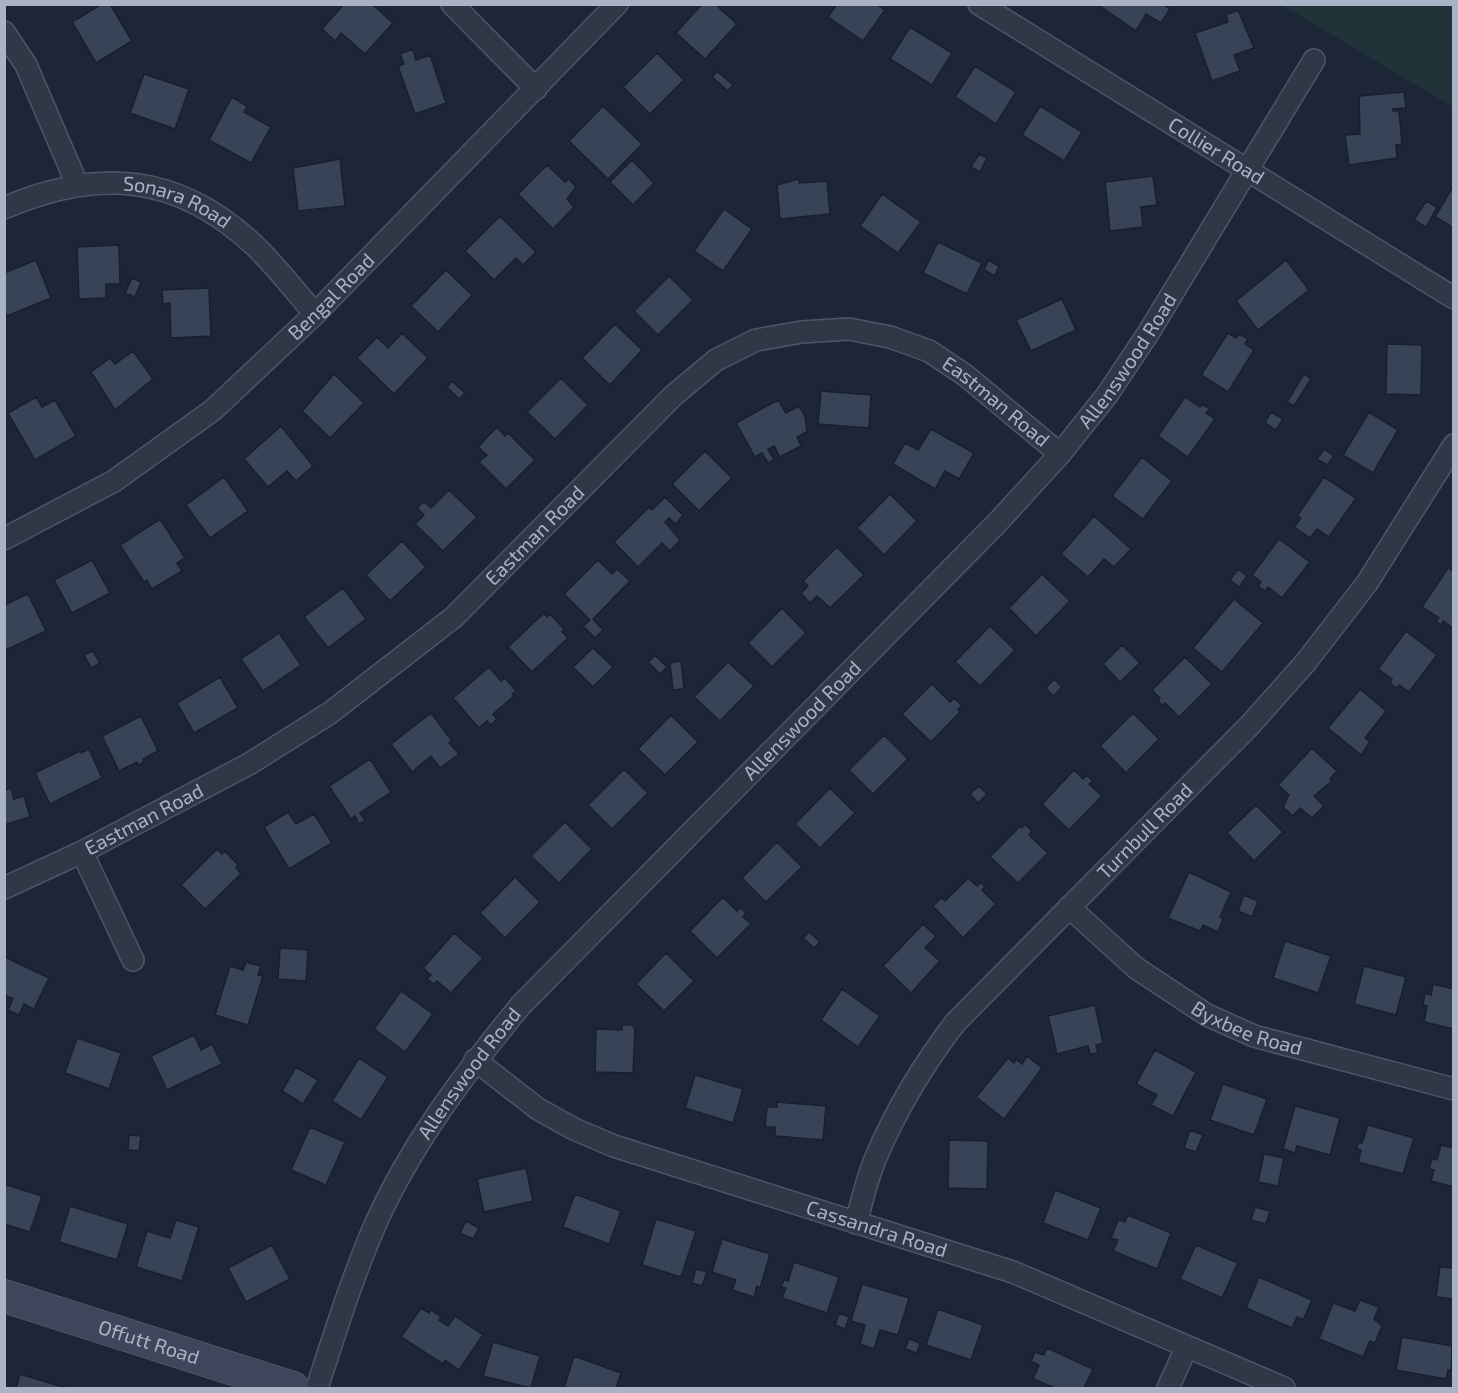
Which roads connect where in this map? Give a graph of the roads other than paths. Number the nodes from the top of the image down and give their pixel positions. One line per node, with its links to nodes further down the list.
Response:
1 (452, 4): 6 (street)
2 (617, 4): 6 (street, Bengal Road)
3 (980, 4): 7 (street, Collier Road)
4 (4, 32): 8 (street)
5 (1314, 60): 7 (street, Allenswood Road)
6 (536, 89): 11 (street, Bengal Road)
7 (1247, 171): 10 (street, Collier Road); 13 (street, Allenswood Road)
8 (77, 184): 9 (street, Sonara Road); 11 (street, Sonara Road)
9 (4, 208)
10 (1454, 298)
11 (315, 314): 14 (street, Bengal Road)
12 (1454, 445): 17 (street, Turnbull Road)
13 (1060, 454): 15 (street, Eastman Road); 19 (street, Allenswood Road)
14 (4, 539)
15 (82, 852): 16 (street, Eastman Road); 18 (street)
16 (4, 888)
17 (1069, 907): 20 (street, Byxbee Road); 21 (street, Turnbull Road)
18 (133, 960)
19 (475, 1060): 21 (street, Cassandra Road); 25 (street, Allenswood Road)
20 (1454, 1089)
21 (856, 1223): 23 (street, Cassandra Road)
22 (4, 1296): 24 (street, Offutt Road)
23 (1186, 1348): 26 (street); 27 (street, Cassandra Road)
24 (293, 1389)
25 (317, 1389)
26 (1168, 1389)
27 (1284, 1389)

